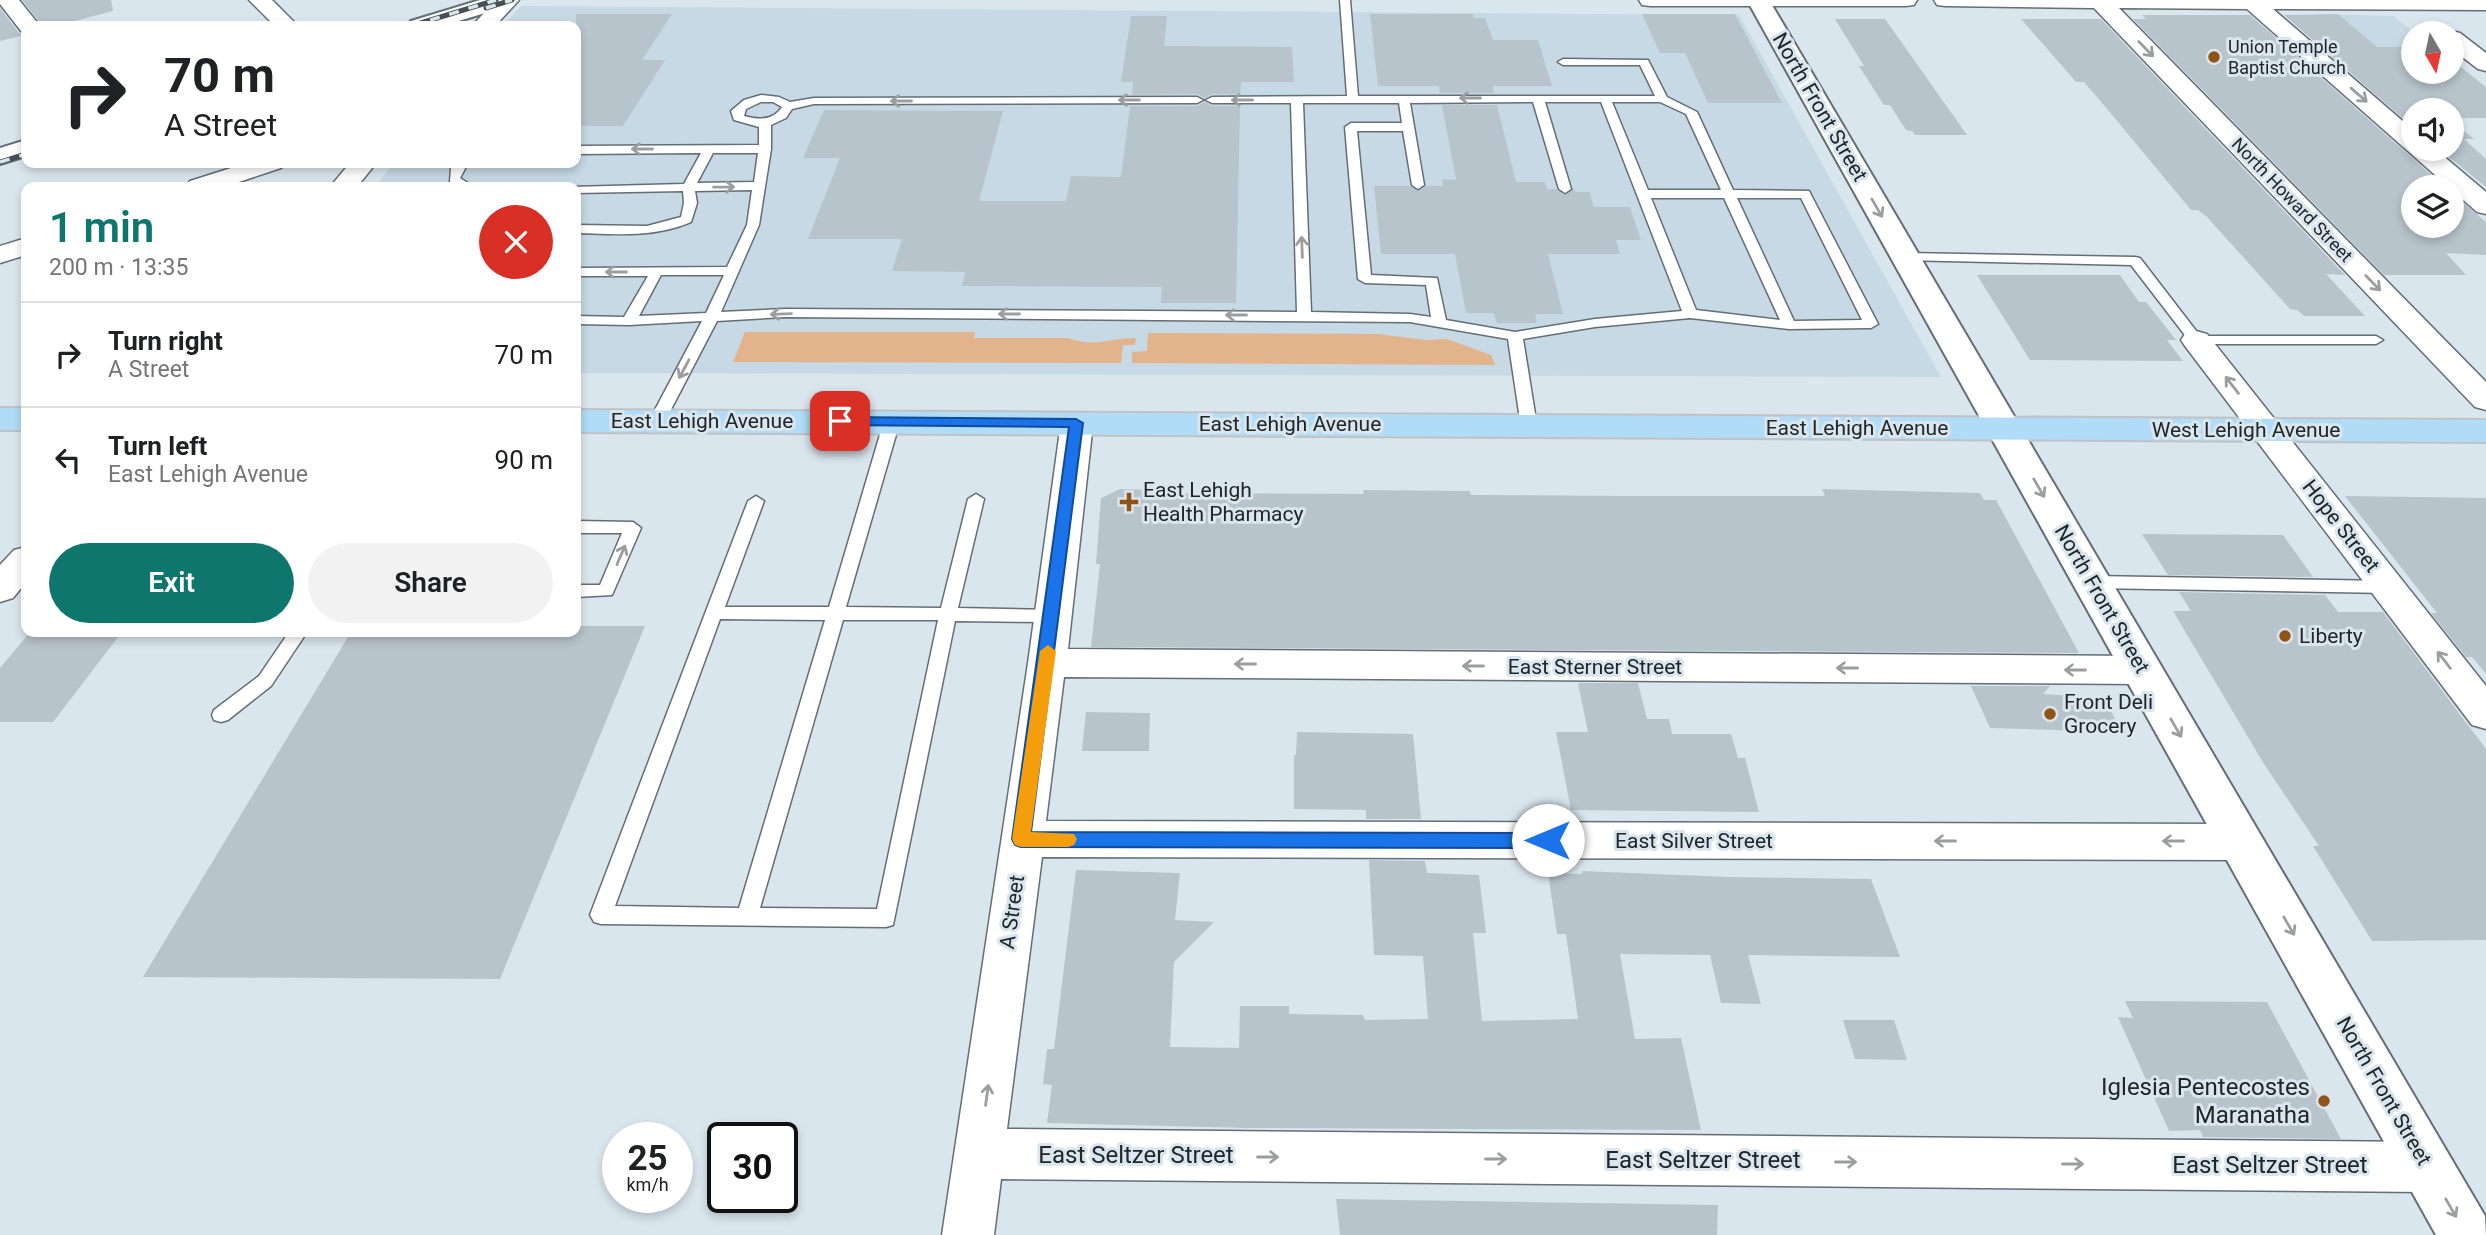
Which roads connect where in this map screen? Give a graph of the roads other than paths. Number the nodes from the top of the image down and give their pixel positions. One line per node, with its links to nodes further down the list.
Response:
1 (8, 0): 13 (street)
2 (260, 0): 14 (street)
3 (506, 0): 15 (street); 16 (street)
4 (1345, 0): 22 (lane)
5 (1650, 0): 6 (street)
6 (1758, 0): 7 (street); 54 (street, North Front Street, one-way to 54)
7 (1906, 0)
8 (1945, 0): 9 (street)
9 (2099, 1): 10 (street); 68 (street, North Howard Street, one-way to 68)
10 (2251, 1): 11 (street); 32 (street, one-way to 32)
11 (2404, 2): 12 (street); 17 (street)
12 (2486, 4)
13 (25, 21)
14 (283, 21)
15 (436, 21)
16 (487, 21)
17 (2429, 21)
18 (2464, 47): 20 (street)
19 (1563, 62): 25 (lane)
20 (2486, 64)
21 (1404, 98): 22 (lane); 23 (lane, one-way to 21); 31 (lane)
22 (1353, 99): 28 (lane)
23 (1538, 99): 24 (lane); 47 (lane)
24 (1605, 99): 25 (lane); 49 (lane)
25 (1662, 99): 48 (lane)
26 (1197, 100): 29 (lane, one-way to 29)
27 (1212, 100): 28 (lane, one-way to 27)
28 (1297, 100): 59 (lane, one-way to 28)
29 (788, 106): 30 (lane); 30 (lane)
30 (765, 123): 34 (lane)
31 (1409, 127): 43 (lane); 63 (lane)
32 (2401, 132)
33 (709, 149): 34 (lane); 36 (lane, one-way to 36); 45 (lane)
34 (765, 149): 44 (lane)
35 (21, 150): 37 (street)
36 (581, 150)
37 (0, 156)
38 (2434, 161): 50 (street)
39 (257, 168): 41 (street)
40 (359, 168): 42 (street)
41 (214, 182)
42 (347, 182)
43 (1418, 185)
44 (760, 186): 45 (lane, one-way to 44); 56 (lane)
45 (688, 188): 46 (lane); 51 (lane)
46 (581, 189)
47 (1565, 189)
48 (1727, 193): 49 (lane); 64 (lane); 64 (lane)
49 (1643, 194): 58 (lane)
50 (2486, 206)
51 (581, 229)
52 (21, 248): 53 (street)
53 (0, 255)
54 (1906, 257): 66 (lane); 76 (street, North Front Street)
55 (657, 271): 56 (lane); 57 (lane, one-way to 57); 62 (lane)
56 (733, 271): 60 (lane)
57 (581, 272)
58 (1690, 314): 64 (lane); 65 (lane)
59 (1304, 316): 60 (lane, one-way to 60); 63 (lane)
60 (711, 317): 62 (lane); 72 (lane, one-way to 72)
61 (581, 320): 62 (lane)
62 (629, 321)
63 (1439, 322): 65 (lane)
64 (1789, 325)
65 (1515, 336): 75 (lane)
66 (2196, 340): 67 (lane); 78 (street, Hope Street, one-way to 66)
67 (2376, 340)
68 (2486, 400)
69 (0, 419): 70 (main road)
70 (21, 419)
71 (581, 421): 72 (main road, East Lehigh Avenue)
72 (657, 421): 73 (main road, East Lehigh Avenue)
73 (892, 421): 74 (main road, East Lehigh Avenue); 88 (lane)
74 (1076, 423): 75 (main road, East Lehigh Avenue); 90 (street, A Street)
75 (1529, 426): 76 (main road, East Lehigh Avenue)
76 (2005, 429): 78 (main road, West Lehigh Avenue); 83 (street, North Front Street, one-way to 83)
77 (2486, 430): 78 (main road, West Lehigh Avenue)
78 (2267, 431): 84 (street, Hope Street)
79 (976, 499): 89 (lane)
80 (756, 501): 87 (lane)
81 (581, 527): 86 (lane, one-way to 81)
82 (21, 565): 85 (street)
83 (2092, 582): 84 (lane); 93 (street, North Front Street)
84 (2388, 587): 94 (street, Hope Street, one-way to 84)
85 (0, 589)
86 (581, 591)
87 (714, 613): 88 (lane); 98 (lane)
88 (835, 613): 89 (lane); 98 (lane)
89 (948, 614): 90 (lane); 98 (lane)
90 (1052, 616): 92 (street, A Street)
91 (295, 637): 95 (lane)
92 (1047, 663): 93 (street, East Sterner Street, one-way to 92); 96 (street, A Street)
93 (2143, 670): 97 (street, North Front Street, one-way to 97)
94 (2486, 714)
95 (221, 715)
96 (1021, 839): 97 (street, East Silver Street, one-way to 96); 99 (street, A Street, one-way to 96)
97 (2241, 842): 100 (street, North Front Street, one-way to 100)
98 (747, 916)
99 (979, 1154): 100 (street, East Seltzer Street, one-way to 100); 101 (street, A Street)
100 (2427, 1167): 102 (street, North Front Street, one-way to 102)
101 (968, 1235)
102 (2466, 1235)

